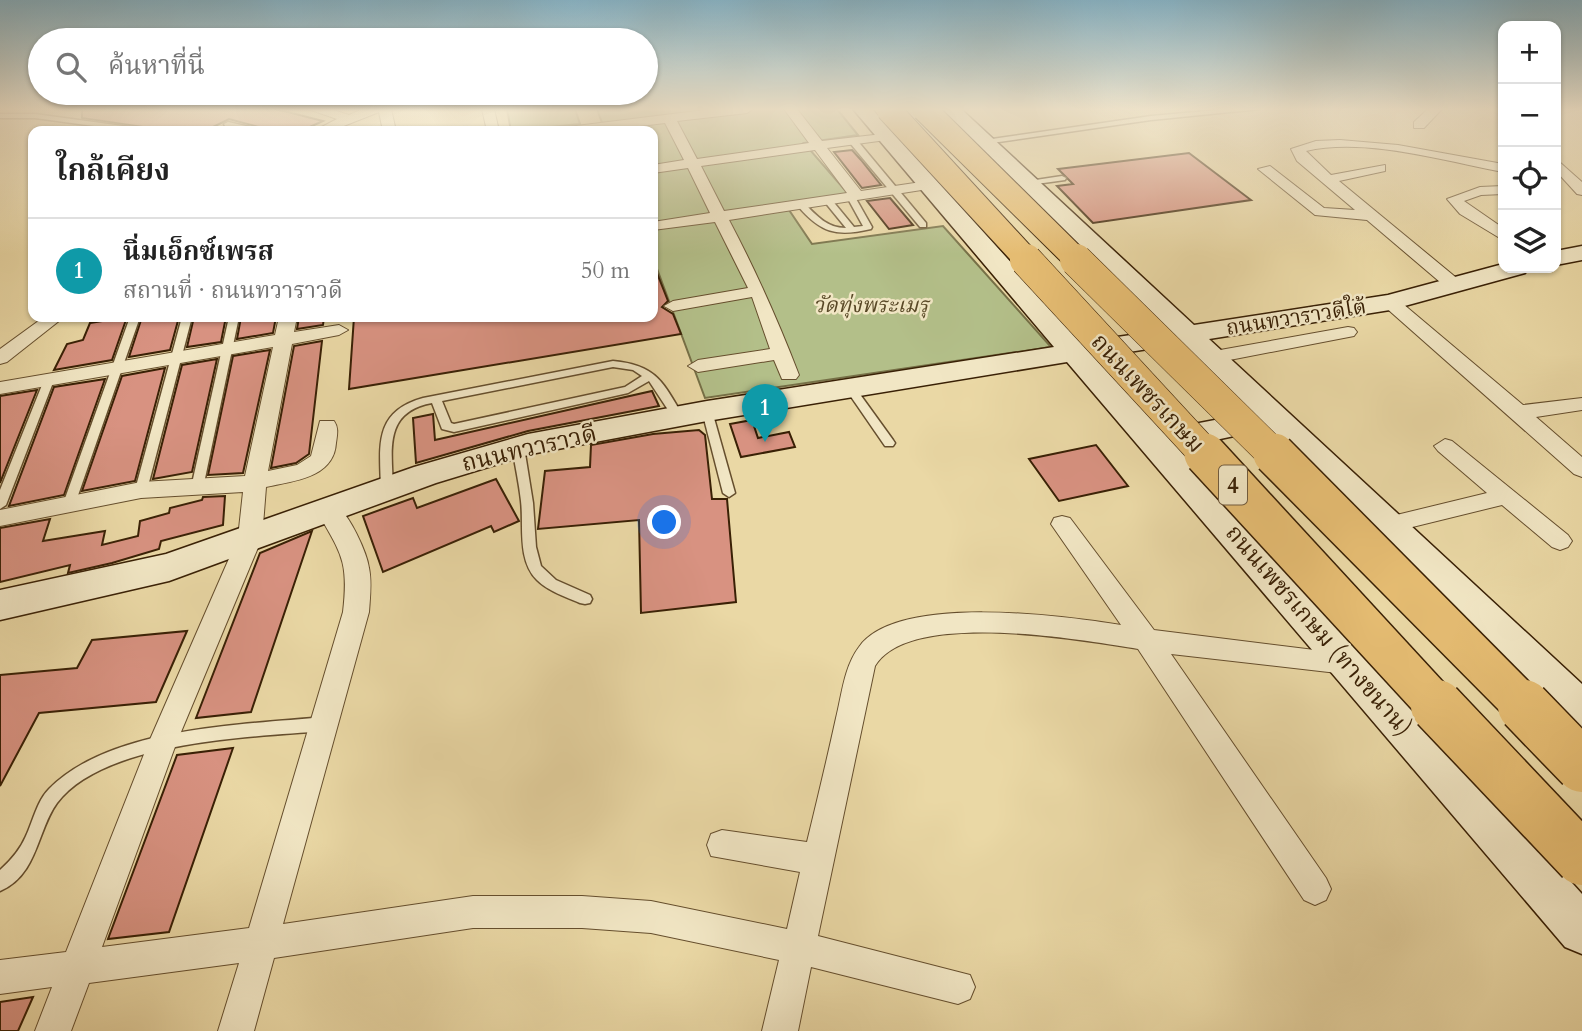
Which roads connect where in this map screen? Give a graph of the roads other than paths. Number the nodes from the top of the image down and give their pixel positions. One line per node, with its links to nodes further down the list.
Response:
1 (690, 157): 11 (street)
2 (736, 157): 11 (street)
3 (826, 157): 24 (street)
4 (867, 157): 21 (lane)
5 (910, 157): 20 (main road, ถนนเพชรเกษม (ทางขนาน) / 4)
6 (919, 157): 97 (highway, ถนนเพชรเกษม / 4, bridge)
7 (973, 157): 95 (highway, ถนนเพชรเกษม / 4, bridge)
8 (1001, 157): 19 (main road)
9 (1302, 157): 18 (street)
10 (1437, 157): 12 (street)
11 (693, 163): 13 (street); 28 (street)
12 (1498, 167)
13 (658, 168)
14 (1380, 168): 18 (street)
15 (1561, 168): 23 (street)
16 (1265, 169): 27 (street)
17 (1062, 178): 19 (lane)
18 (1330, 179): 27 (street)
19 (1029, 183): 47 (main road)
20 (928, 185): 21 (street); 50 (main road, ถนนเพชรเกษม (ทางขนาน) / 4)
21 (895, 190): 24 (street); 29 (lane)
22 (1498, 190): 32 (street)
23 (1582, 191)
24 (854, 197): 25 (street); 31 (lane)
25 (828, 201): 26 (street); 31 (lane)
26 (801, 205): 28 (street); 31 (lane)
27 (1375, 216): 36 (street)
28 (720, 217): 30 (street); 37 (street)
29 (923, 225)
30 (658, 226)
31 (852, 230)
32 (1498, 232)
33 (1582, 253): 34 (main road)
34 (1561, 257)
35 (1498, 273): 36 (main road, ถนนทวาราวดีใต้)
36 (1453, 284): 38 (main road, ถนนทวาราวดีใต้)
37 (758, 291): 39 (street); 51 (street)
38 (1390, 302): 47 (main road, ถนนทวาราวดีใต้); 64 (street)
39 (673, 306)
40 (48, 322): 52 (street)
41 (133, 322): 56 (lane)
42 (186, 322): 54 (lane)
43 (233, 322): 49 (lane)
44 (287, 322): 48 (street)
45 (339, 330): 48 (street)
46 (1348, 332): 53 (street)
47 (1182, 334): 50 (main road, ถนนทวาราวดีใต้); 53 (main road)
48 (283, 342): 49 (street); 73 (street)
49 (228, 351): 54 (street); 74 (lane)
50 (1073, 352): 61 (main road, ถนนทวาราวดี); 69 (main road, ถนนเพชรเกษม (ทางขนาน) / 4)
51 (783, 354): 55 (street); 57 (street)
52 (0, 358)
53 (1209, 358): 66 (main road)
54 (176, 359): 56 (street); 76 (lane)
55 (698, 366)
56 (115, 369): 59 (street); 79 (lane)
57 (789, 374)
58 (651, 375): 62 (lane); 62 (lane); 65 (lane)
59 (49, 380): 60 (street); 80 (lane)
60 (0, 387)
61 (850, 388): 65 (main road, ถนนทวาราวดี); 68 (lane)
62 (436, 399): 75 (lane)
63 (1582, 404): 64 (street)
64 (1516, 413): 72 (street)
65 (692, 414): 71 (main road, ถนนทวาราวดี); 77 (lane)
66 (1274, 418): 69 (main road); 84 (main road)
67 (327, 426): 73 (street)
68 (889, 443)
69 (1155, 443): 90 (main road, ถนนเพชรเกษม (ทางขนาน) / 4)
70 (1445, 446): 78 (street)
71 (518, 447): 75 (main road, ถนนทวาราวดี); 87 (lane)
72 (1582, 469)
73 (255, 483): 74 (street); 85 (street)
74 (197, 488): 76 (street)
75 (387, 489): 81 (main road, ถนนทวาราวดี)
76 (141, 490): 79 (street)
77 (729, 492)
78 (1506, 496): 84 (street); 86 (street)
79 (69, 504): 82 (street)
80 (0, 505)
81 (328, 511): 85 (main road, ถนนทวาราวดี); 93 (street)
82 (0, 518)
83 (1062, 524): 89 (street)
84 (1388, 525): 91 (main road)
85 (250, 538): 88 (main road, ถนนทวาราวดี); 94 (street)
86 (1560, 541)
87 (585, 599)
88 (0, 605)
89 (1146, 639): 90 (street); 98 (street); 100 (street)
90 (1346, 663): 101 (main road, ถนนเพชรเกษม (ทางขนาน) / 4)
91 (1568, 683): 92 (main road)
92 (1582, 710)
93 (324, 724): 94 (lane); 102 (street)
94 (162, 744): 99 (lane); 104 (street)
95 (1582, 766)
96 (722, 845): 98 (street)
97 (1582, 859)
98 (820, 860): 103 (street)
99 (0, 882)
100 (1315, 889)
101 (1582, 930)
102 (262, 941): 103 (street); 104 (street); 108 (street)
103 (800, 948): 106 (street); 109 (street)
104 (78, 967): 105 (street); 107 (street)
105 (0, 976)
106 (958, 987)
107 (53, 1031)
108 (236, 1031)
109 (780, 1031)

